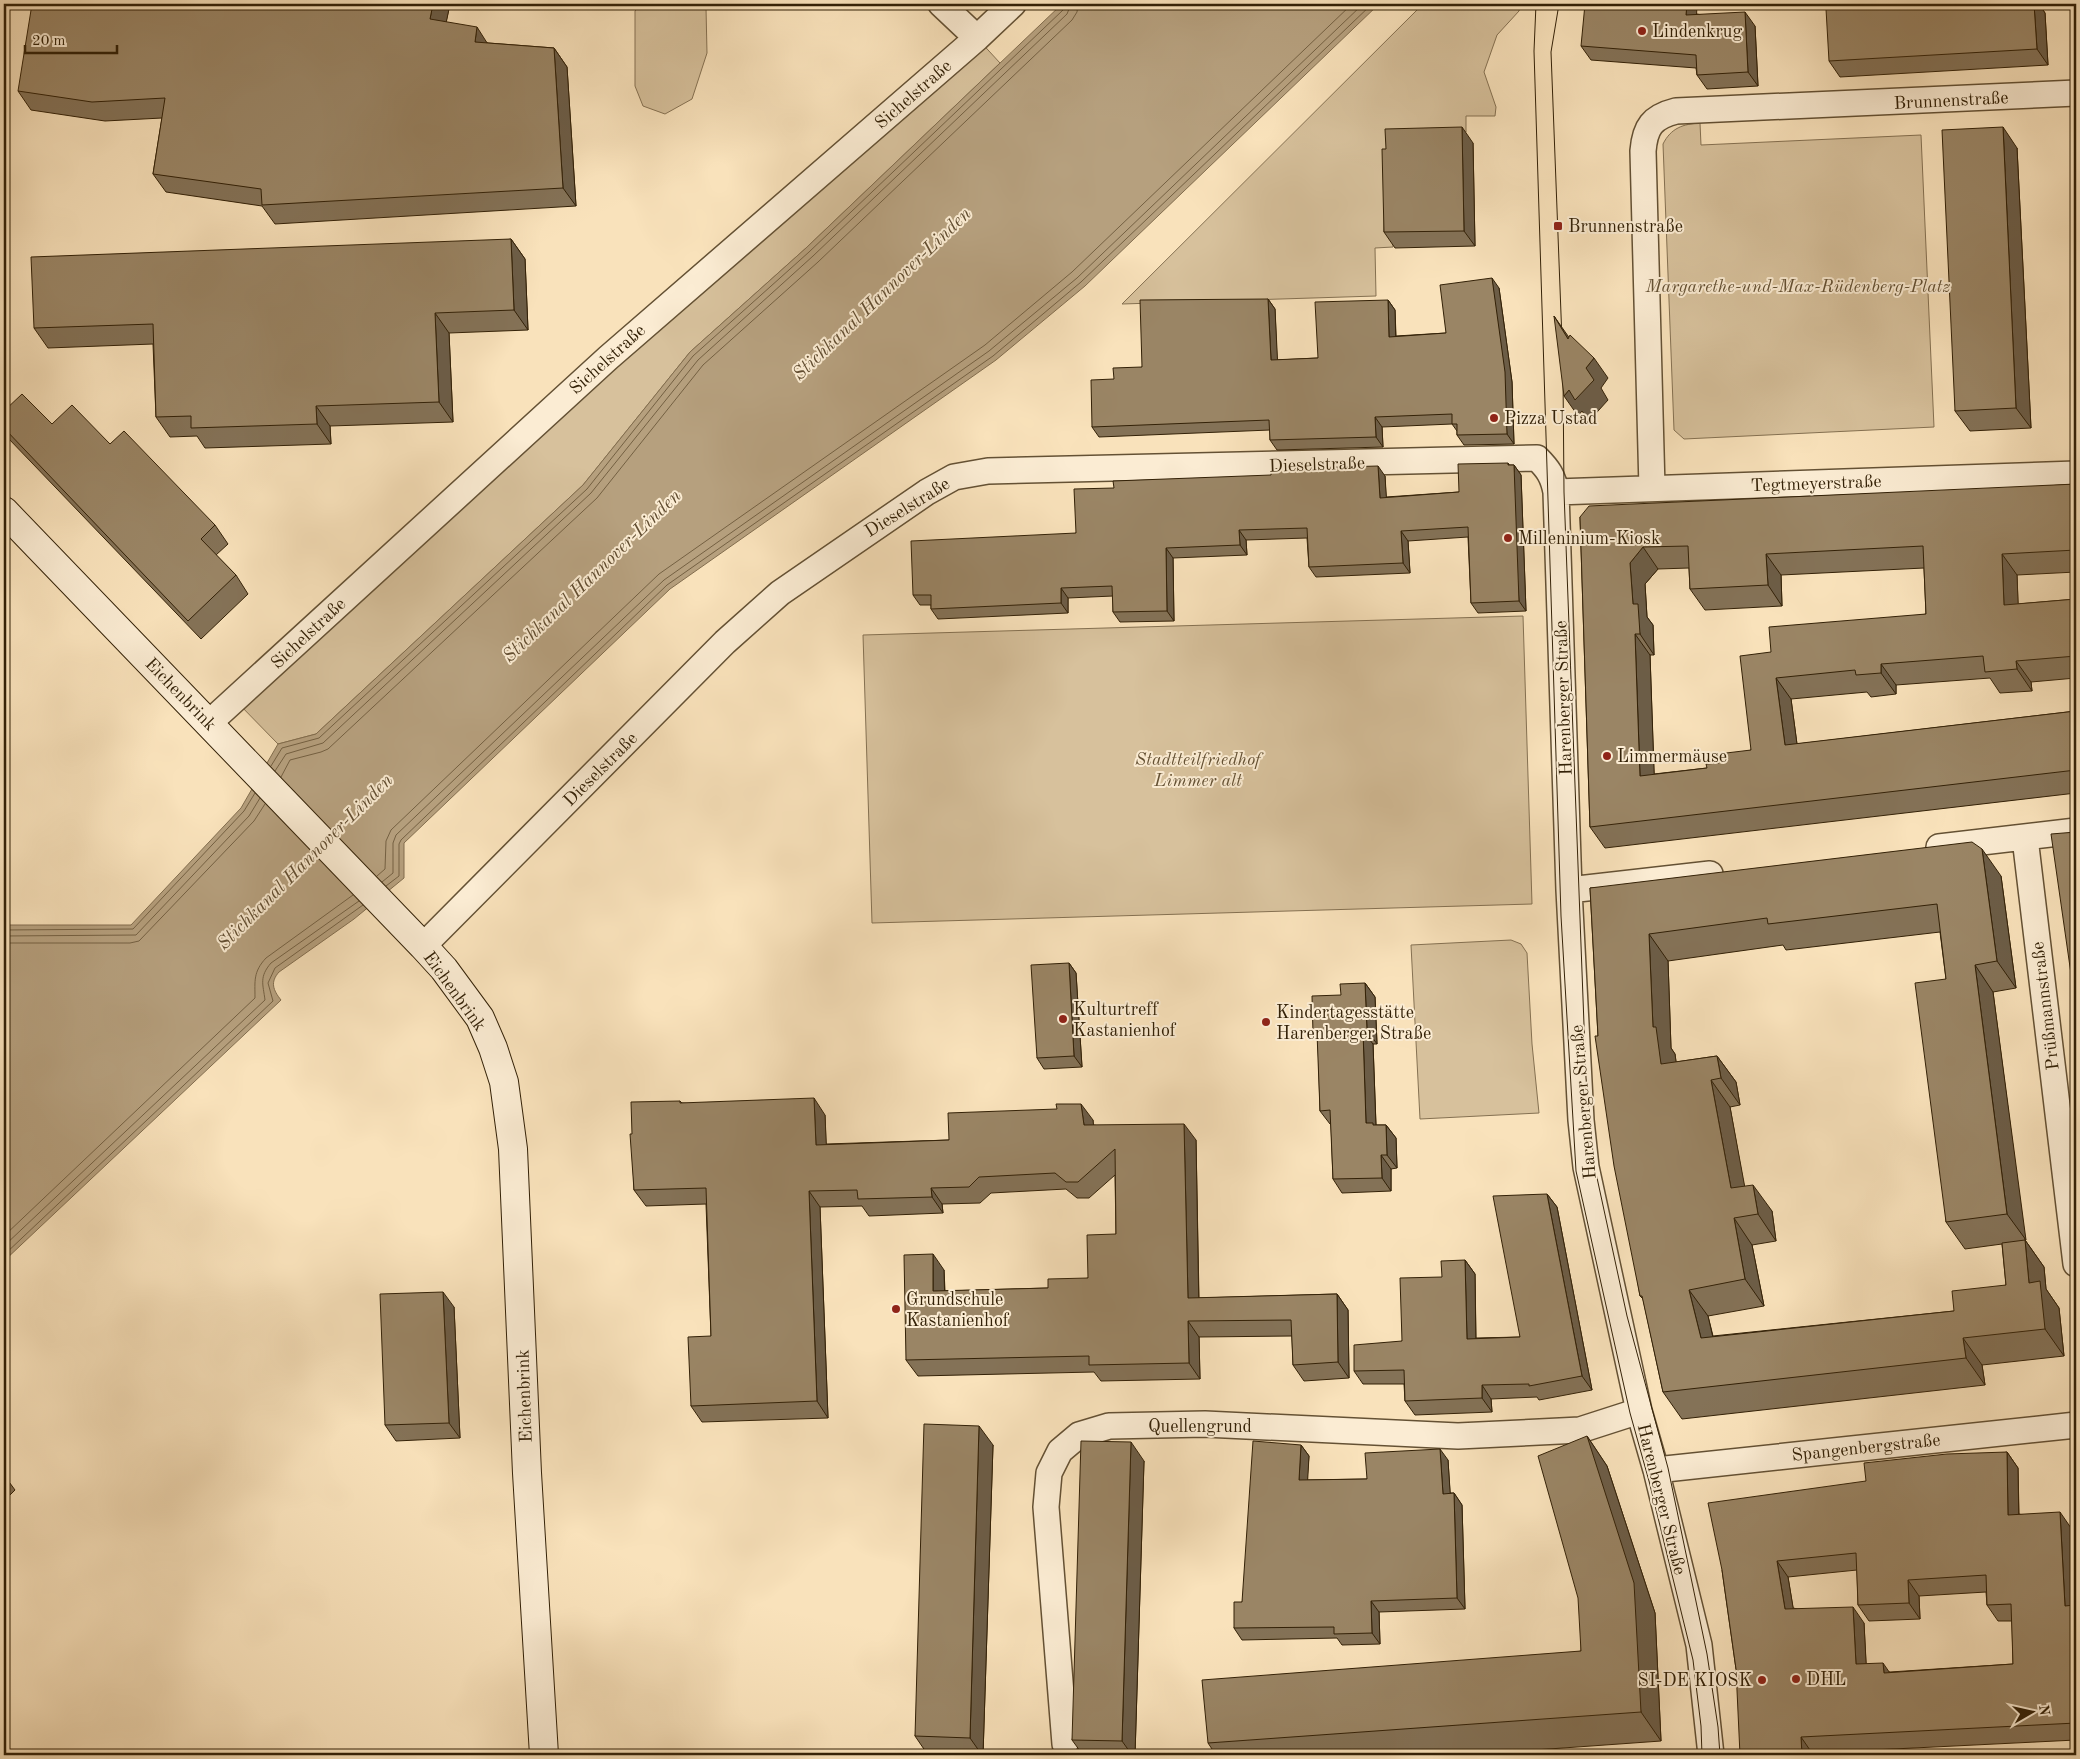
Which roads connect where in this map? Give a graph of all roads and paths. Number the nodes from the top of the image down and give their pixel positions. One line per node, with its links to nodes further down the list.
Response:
1 (941, 4): 3 (street)
2 (1013, 4): 3 (street, Sichelstraße)
3 (977, 38): 10 (street, Sichelstraße)
4 (2076, 93): 7 (street, Brunnenstraße)
5 (1548, 468): 8 (street, Harenberger Straße); 16 (street, Dieselstraße)
6 (2076, 474): 7 (street, Tegtmeyerstraße)
7 (1652, 488): 8 (street, Tegtmeyerstraße)
8 (1556, 492): 15 (street, Harenberger Straße)
9 (4, 511): 10 (main road, Eichenbrink)
10 (209, 723): 16 (main road, Eichenbrink)
11 (2076, 831): 12 (street)
12 (2025, 838): 13 (street); 17 (street, Prüßmannstraße)
13 (1920, 850)
14 (1736, 871): 15 (street)
15 (1569, 890): 18 (street, Harenberger Straße)
16 (423, 946): 22 (main road, Eichenbrink)
17 (2076, 1264)
18 (1639, 1411): 20 (street, Harenberger Straße); 21 (street, Quellengrund)
19 (2076, 1425): 20 (street, Spangenbergstraße)
20 (1656, 1470): 23 (street, Harenberger Straße)
21 (1066, 1744)
22 (544, 1755)
23 (1711, 1755)

